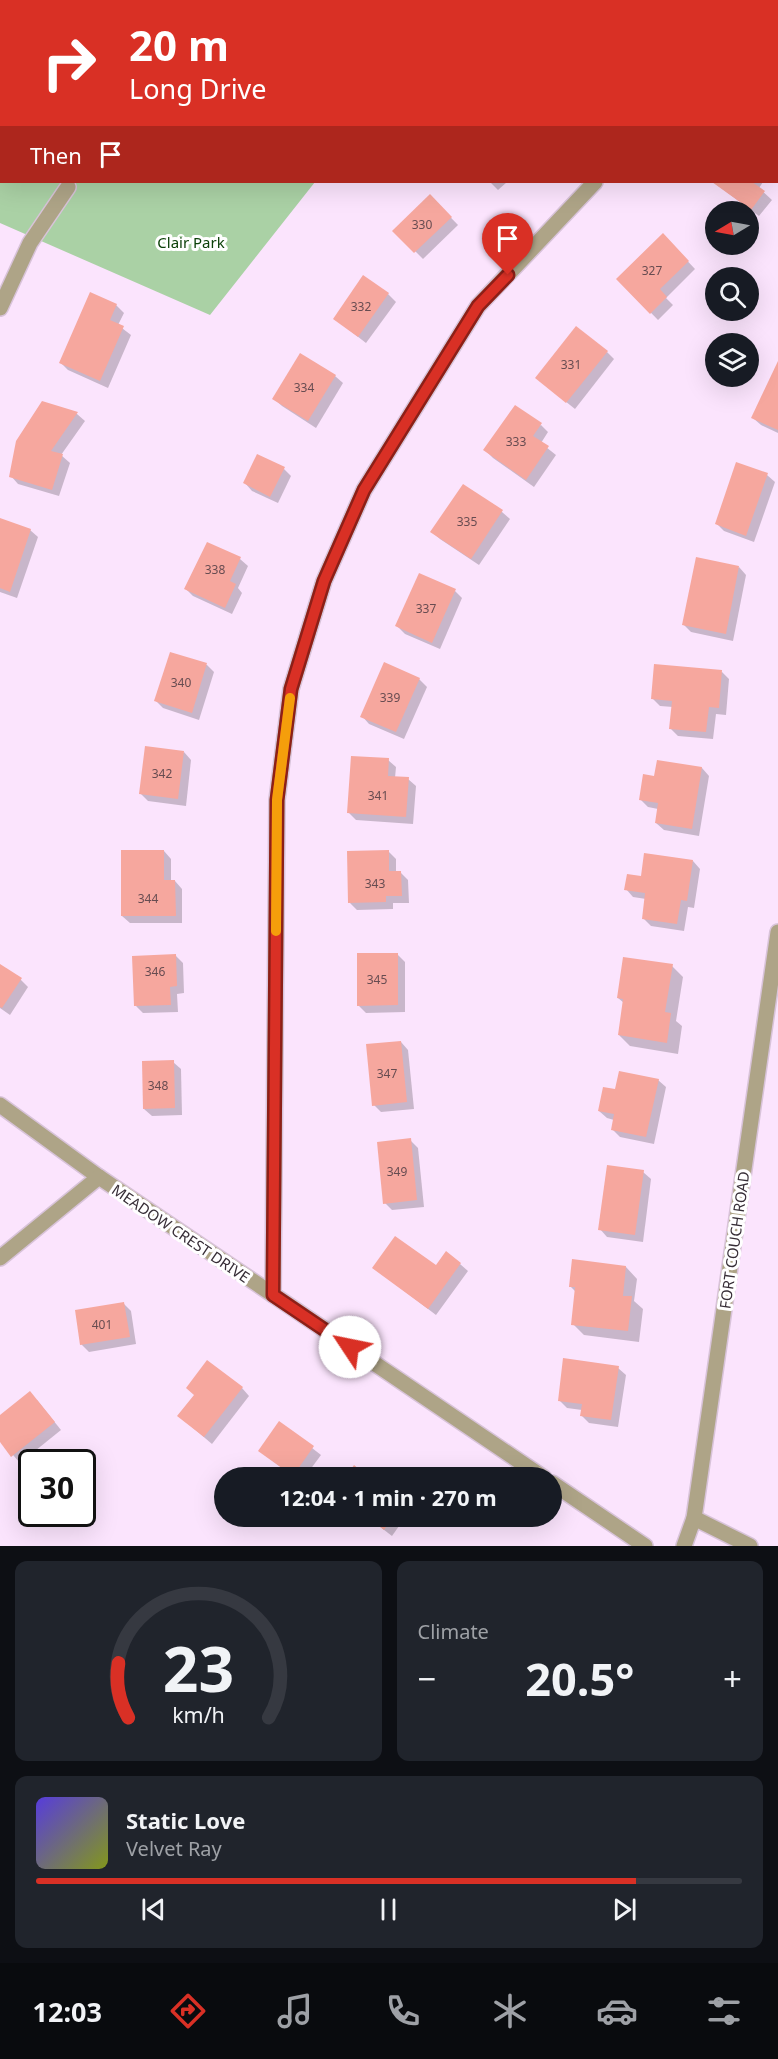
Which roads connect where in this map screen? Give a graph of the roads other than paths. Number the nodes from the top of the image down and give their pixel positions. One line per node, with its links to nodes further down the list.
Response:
1 (594, 183): 8 (street)
2 (68, 187): 3 (street)
3 (0, 308)
4 (778, 932): 11 (street, FORT COUCH ROAD)
5 (0, 1105): 6 (street, MEADOW CREST DRIVE)
6 (99, 1177): 7 (street); 8 (street, MEADOW CREST DRIVE)
7 (0, 1258)
8 (273, 1295): 9 (street, MEADOW CREST DRIVE)
9 (528, 1467)
10 (562, 1490): 12 (street)
11 (694, 1518): 13 (street, FORT COUCH ROAD); 14 (street)
12 (645, 1546)
13 (684, 1546)
14 (750, 1546)

